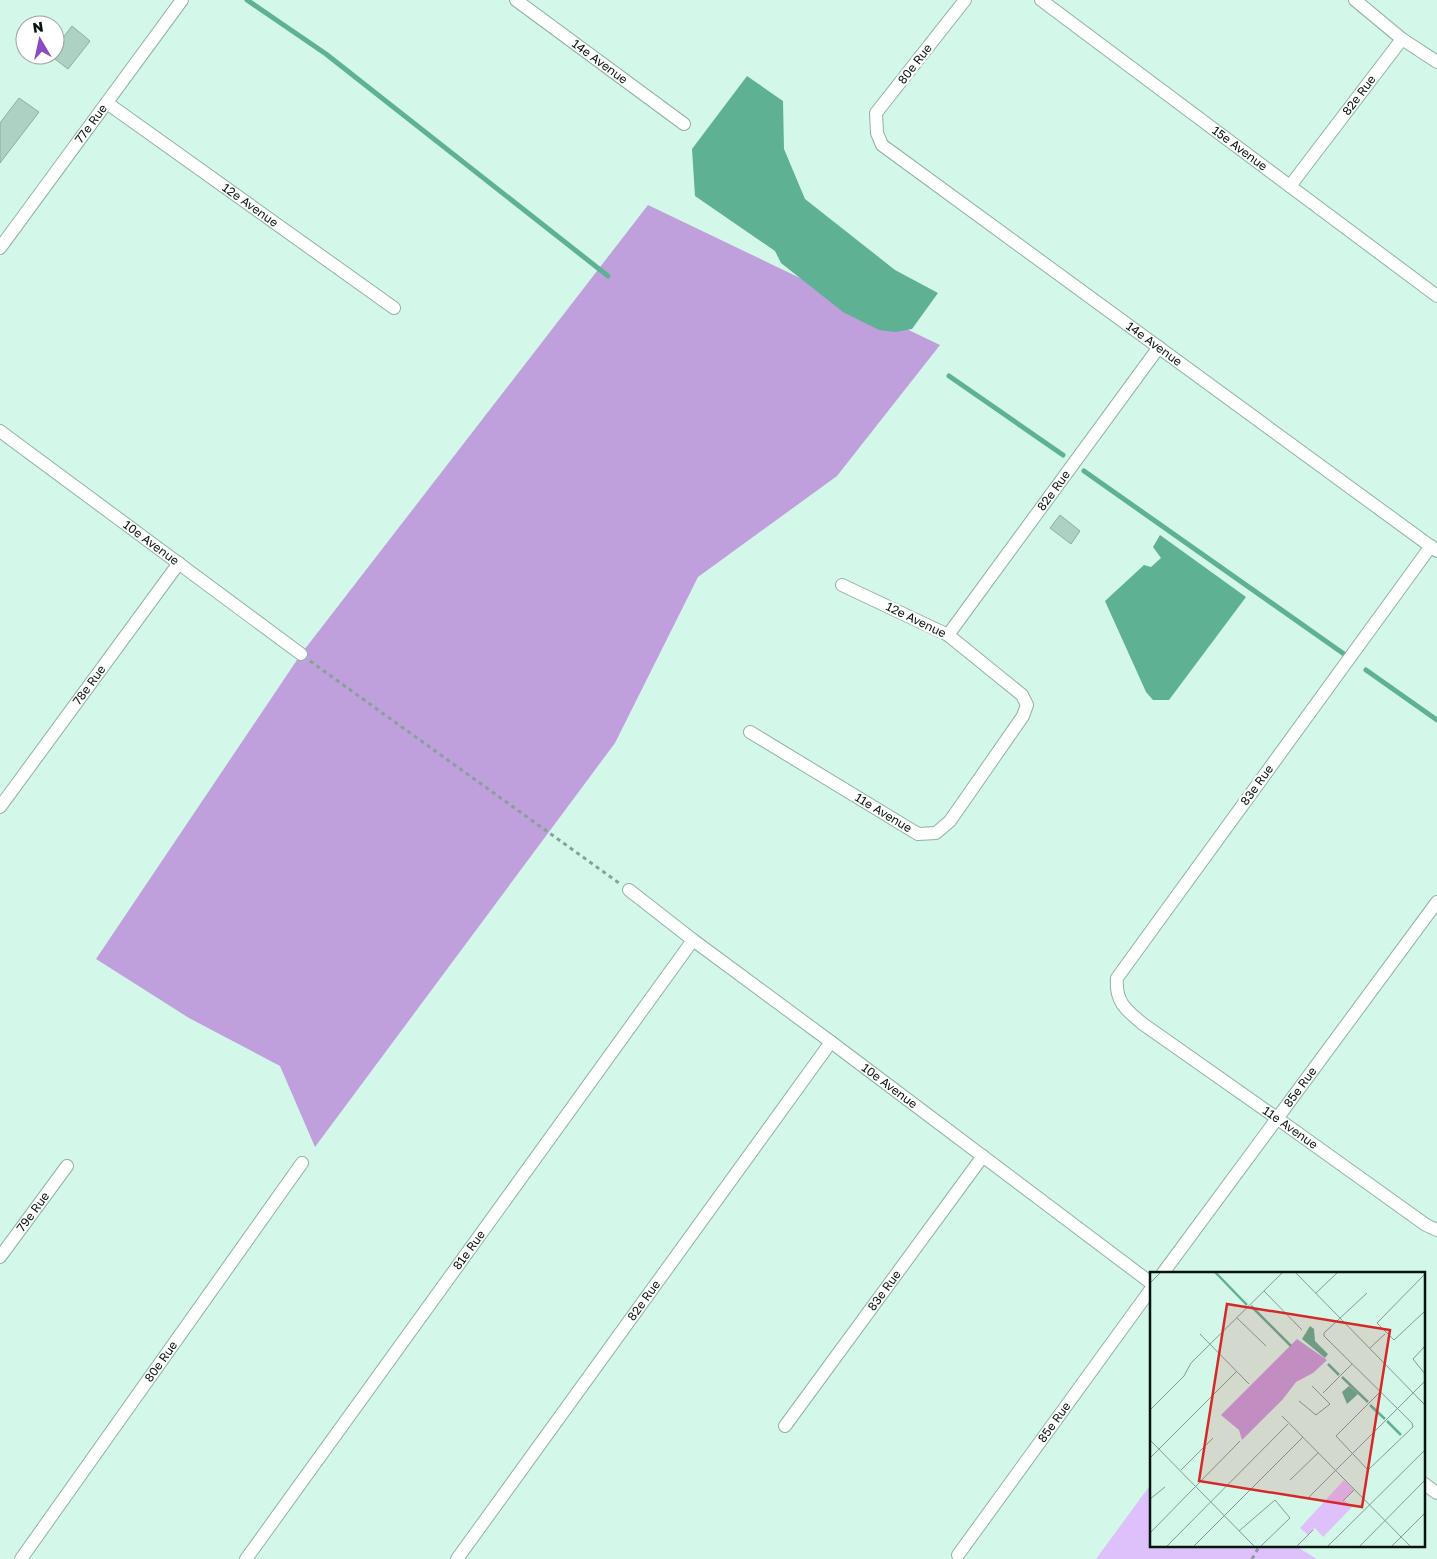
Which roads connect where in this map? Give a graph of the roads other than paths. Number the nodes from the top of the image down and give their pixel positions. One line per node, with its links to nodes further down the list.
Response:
1 (182, 0): 8 (street, 77e Rue)
2 (516, 0): 9 (street, 14e Avenue)
3 (965, 0): 10 (street, 80e Rue)
4 (1041, 0): 11 (street, 15e Avenue)
5 (1355, 0): 6 (street)
6 (1402, 38): 7 (street); 11 (street, 82e Rue)
7 (1437, 62)
8 (107, 103): 12 (street, 77e Rue); 14 (street, 12e Avenue)
9 (684, 124)
10 (877, 133): 15 (street, 14e Avenue)
11 (1290, 186): 13 (street, 15e Avenue)
12 (0, 248)
13 (1437, 296)
14 (394, 308)
15 (1159, 347): 17 (street, 14e Avenue); 20 (street, 82e Rue)
16 (0, 431): 18 (street, 10e Avenue)
17 (1434, 549): 28 (street, 83e Rue)
18 (179, 563): 21 (street, 10e Avenue); 24 (street, 78e Rue)
19 (842, 585): 20 (street, 12e Avenue)
20 (948, 635): 22 (street, 12e Avenue)
21 (301, 654)
22 (1027, 705): 23 (street, 11e Avenue)
23 (750, 732)
24 (0, 807)
25 (629, 890): 27 (street, 10e Avenue)
26 (1437, 902): 30 (street, 85e Rue)
27 (693, 940): 29 (street, 10e Avenue); 44 (street, 81e Rue)
28 (1143, 1024): 30 (street, 11e Avenue)
29 (831, 1042): 31 (street, 10e Avenue); 45 (street, 82e Rue)
30 (1278, 1118): 34 (street, 11e Avenue); 36 (street, 85e Rue)
31 (983, 1156): 37 (street, 10e Avenue); 39 (street, 83e Rue)
32 (302, 1163): 43 (street, 80e Rue)
33 (67, 1166): 35 (street, 79e Rue)
34 (1437, 1230)
35 (0, 1257)
36 (1164, 1272)
37 (1150, 1282)
38 (1150, 1290): 42 (street, 85e Rue)
39 (785, 1426)
40 (1424, 1484): 41 (street)
41 (1437, 1493)
42 (958, 1555)
43 (22, 1559)
44 (246, 1559)
45 (456, 1559)

